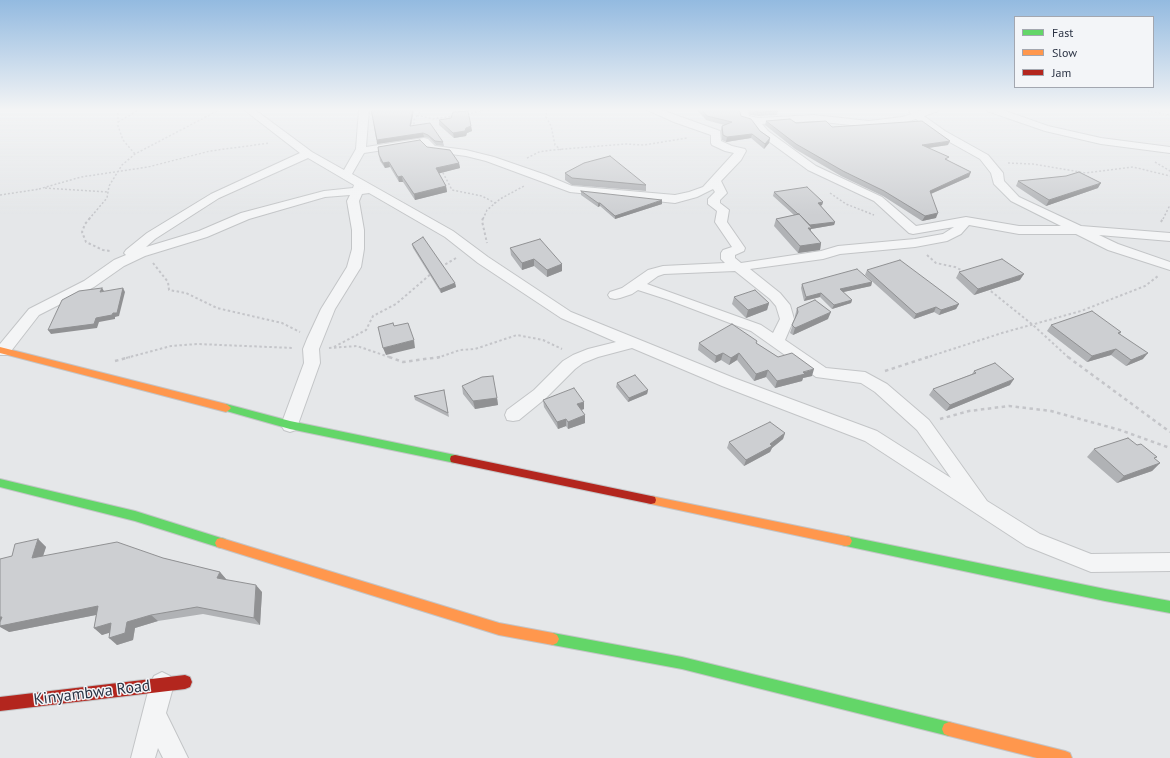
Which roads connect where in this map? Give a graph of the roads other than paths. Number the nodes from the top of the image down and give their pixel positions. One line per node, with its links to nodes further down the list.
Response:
1 (295, 144): 11 (street)
2 (361, 144): 10 (street)
3 (402, 144): 10 (street)
4 (427, 144): 12 (street)
5 (719, 144): 12 (street)
6 (780, 144): 14 (street)
7 (961, 144): 15 (street)
8 (1127, 144): 9 (street)
9 (1170, 150)
10 (359, 151): 13 (street)
11 (308, 154): 13 (street); 17 (street)
12 (715, 181): 19 (street)
13 (357, 184): 17 (street); 23 (street); 26 (street)
14 (966, 221): 15 (street); 19 (street)
15 (1078, 230): 16 (street); 18 (street)
16 (1170, 237)
17 (136, 252): 24 (street)
18 (1170, 266)
19 (738, 267): 20 (street); 22 (street)
20 (637, 285): 21 (street); 22 (street)
21 (615, 295)
22 (777, 342): 28 (street)
23 (631, 343): 25 (street); 28 (street)
24 (2, 350): 26 (street)
25 (513, 415)
26 (290, 425): 30 (street)
27 (0, 484): 36 (street)
28 (984, 508): 29 (street)
29 (1170, 562)
30 (1170, 607)
31 (174, 683): 32 (street, Kinyambwa Road); 33 (street)
32 (0, 704)
33 (154, 714): 34 (street); 35 (street)
34 (143, 758)
35 (176, 758)
36 (1065, 758)

